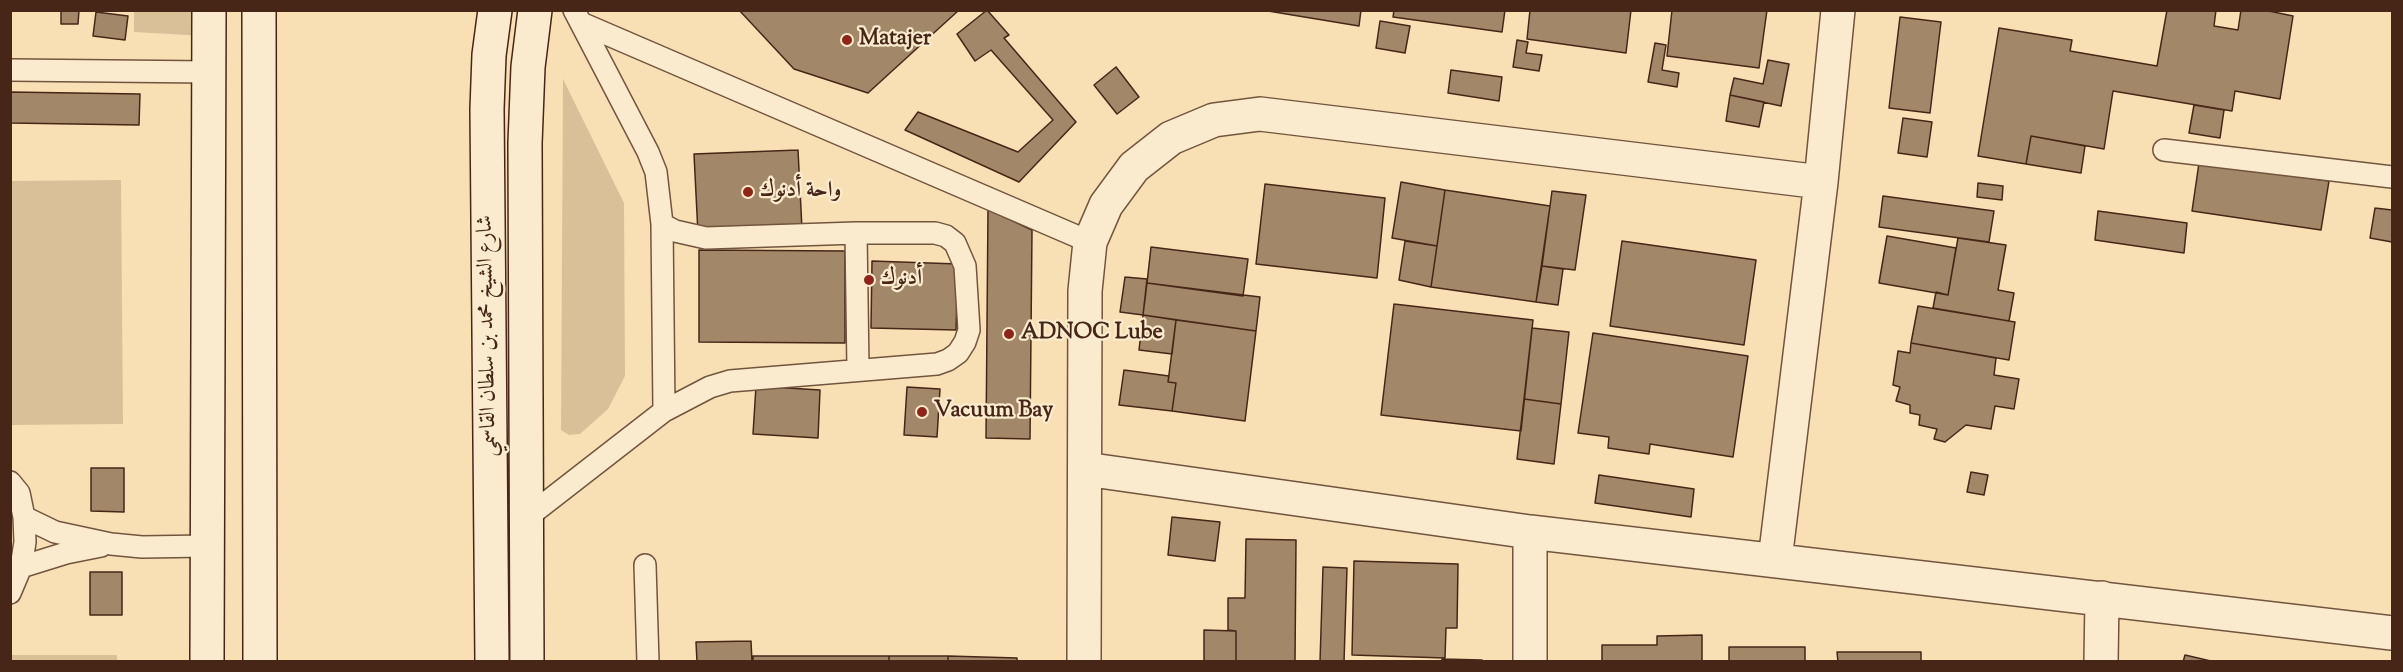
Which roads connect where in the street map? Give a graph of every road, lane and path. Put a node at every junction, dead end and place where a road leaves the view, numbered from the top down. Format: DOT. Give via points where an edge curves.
graph roads {
  1 [pos="208,10"];
  2 [pos="259,10"];
  3 [pos="495,10"];
  4 [pos="535,10"];
  5 [pos="1838,10"];
  6 [pos="578,17"];
  7 [pos="10,70"];
  8 [pos="210,72"];
  9 [pos="2164,150"];
  10 [pos="2392,177"];
  11 [pos="1821,182"];
  12 [pos="662,224"];
  13 [pos="856,233"];
  14 [pos="1090,242"];
  15 [pos="858,369"];
  16 [pos="664,411"];
  17 [pos="1084,469"];
  18 [pos="10,482"];
  19 [pos="24,517"];
  20 [pos="525,519"];
  21 [pos="1530,532"];
  22 [pos="111,544"];
  23 [pos="207,546"];
  24 [pos="1775,560"];
  25 [pos="645,565"];
  26 [pos="21,567"];
  27 [pos="10,592"];
  28 [pos="2102,598"];
  29 [pos="2392,633"];
  30 [pos="207,662"];
  31 [pos="260,662"];
  32 [pos="492,662"];
  33 [pos="527,662"];
  34 [pos="648,662"];
  35 [pos="1084,662"];
  36 [pos="1530,662"];
  37 [pos="2101,662"];
  1 -- 8 [label="street"];
  2 -- 31 [label="street"];
  3 -- 32 [label="street, شارع الشيخ محمد بن سلطان القاسمي" via="487,109"];
  4 -- 20 [label="street" via="525,143"];
  5 -- 11 [label="street"];
  6 -- 12 [label="lane" via="652,162"];
  6 -- 14 [label="lane"];
  7 -- 8 [label="lane"];
  8 -- 23 [label="street"];
  9 -- 10 [label="lane"];
  11 -- 14 [label="street" via="1260,114 1214,120 1171,138 1134,167 1106,205"];
  11 -- 24 [label="street"];
  12 -- 13 [label="lane" via="706,238"];
  12 -- 16 [label="lane"];
  13 -- 15 [label="lane"];
  13 -- 15 [label="lane" via="935,233 955,243 965,266 969,330 958,353 937,364"];
  14 -- 17 [label="street" via="1085,291"];
  15 -- 16 [label="lane" via="730,381"];
  16 -- 20 [label="lane"];
  17 -- 21 [label="street"];
  17 -- 35 [label="street"];
  18 -- 19 [label="lane" via="19,493"];
  19 -- 22 [label="lane" via="55,532"];
  19 -- 26 [label="lane"];
  20 -- 33 [label="street"];
  21 -- 24 [label="street"];
  21 -- 36 [label="street"];
  22 -- 23 [label="lane"];
  22 -- 26 [label="lane"];
  23 -- 30 [label="street"];
  24 -- 28 [label="street"];
  25 -- 34 [label="lane"];
  26 -- 27 [label="lane"];
  28 -- 29 [label="street"];
  28 -- 37 [label="street"];
}
